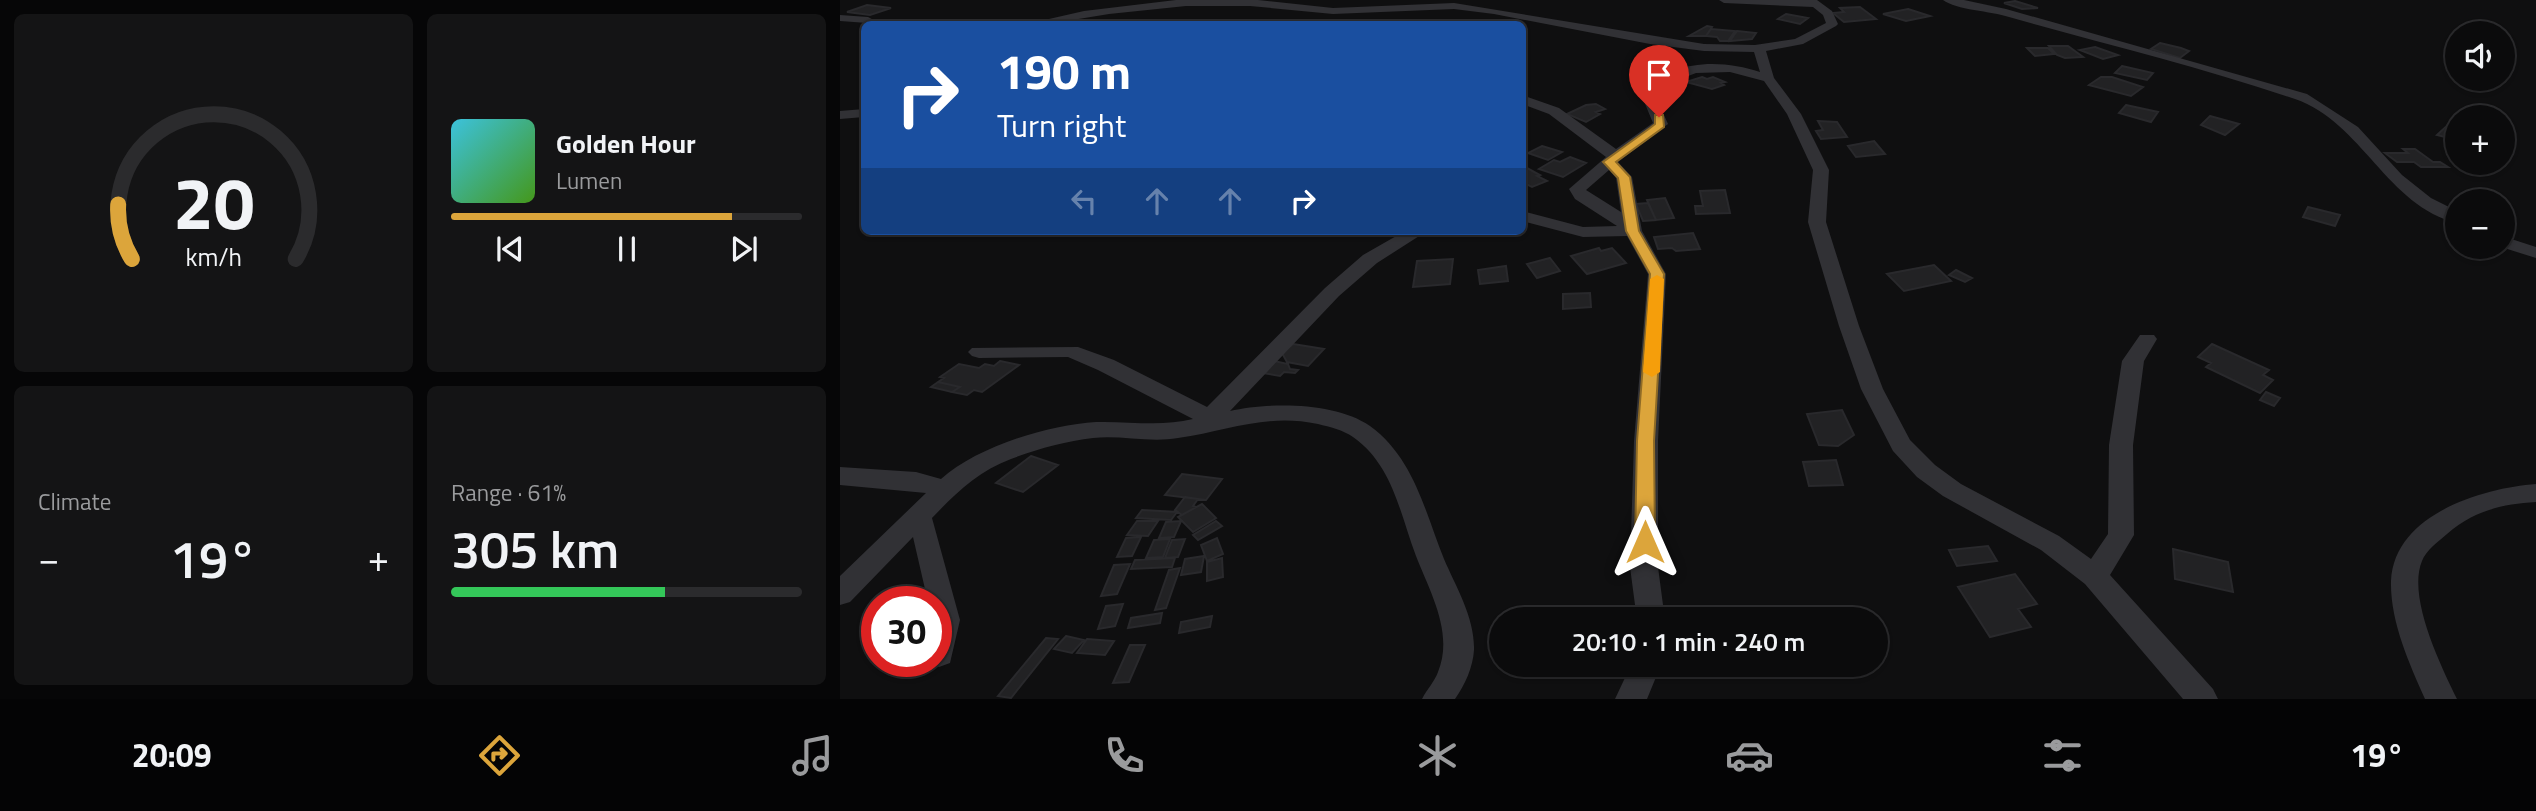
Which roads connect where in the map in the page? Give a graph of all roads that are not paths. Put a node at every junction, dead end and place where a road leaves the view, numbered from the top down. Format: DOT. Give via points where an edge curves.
graph roads {
  1 [pos="1724,0"];
  2 [pos="1948,0"];
  3 [pos="1813,2"];
  4 [pos="840,18"];
  5 [pos="870,21"];
  6 [pos="1048,21"];
  7 [pos="1760,50"];
  8 [pos="1768,78"];
  9 [pos="1526,100"];
  10 [pos="861,113"];
  11 [pos="840,115"];
  12 [pos="1613,160"];
  13 [pos="2445,212"];
  14 [pos="1526,217"];
  15 [pos="1633,231"];
  16 [pos="1411,235"];
  17 [pos="2515,246"];
  18 [pos="2536,253"];
  19 [pos="2147,339"];
  20 [pos="978,352"];
  21 [pos="1206,421"];
  22 [pos="840,476"];
  23 [pos="945,489"];
  24 [pos="2536,494"];
  25 [pos="918,516"];
  26 [pos="2095,576"];
  27 [pos="938,586"];
  28 [pos="840,594"];
  29 [pos="1649,607"];
  30 [pos="1641,677"];
  31 [pos="1438,699"];
  32 [pos="1631,699"];
  33 [pos="2202,699"];
  34 [pos="2441,699"];
  1 -- 3 [label="street"];
  2 -- 13 [label="street" via="2002,11 2301,97 2353,130 2396,178"];
  3 -- 7 [label="street" via="1832,24 1790,43"];
  4 -- 5 [label="street"];
  6 -- 7 [label="street" via="1178,2 1344,11 1456,6 1686,45"];
  7 -- 8 [label="street"];
  8 -- 12 [label="street" via="1728,68 1674,74 1648,94 1661,124"];
  8 -- 26 [label="street" via="1794,114 1821,170 1817,222 1872,389 1901,445 1952,490 2050,543"];
  9 -- 12 [label="street" via="1554,111"];
  10 -- 11 [label="street"];
  12 -- 15 [label="street" via="1624,177"];
  12 -- 15 [label="street" via="1577,189"];
  14 -- 15 [label="street" via="1583,232"];
  15 -- 29 [label="street" via="1657,274 1646,441 1644,567"];
  16 -- 21 [label="street" via="1351,275"];
  17 -- 18 [label="street"];
  19 -- 26 [label="street" via="2133,361 2121,445 2121,535"];
  20 -- 21 [label="street" via="1071,351"];
  21 -- 23 [label="street" via="1176,431 1094,430 1042,440 964,472"];
  21 -- 31 [label="street" via="1277,412 1310,415 1361,431 1379,448 1399,475 1417,514 1457,625 1459,650 1452,678"];
  22 -- 23 [label="street" via="916,481"];
  23 -- 25 [label="street"];
  24 -- 34 [label="street" via="2504,495 2473,504 2444,520 2412,554 2407,566 2412,618 2420,654"];
  25 -- 27 [label="street"];
  25 -- 28 [label="street"];
  26 -- 33 [label="street"];
  30 -- 32 [label="street"];
}
